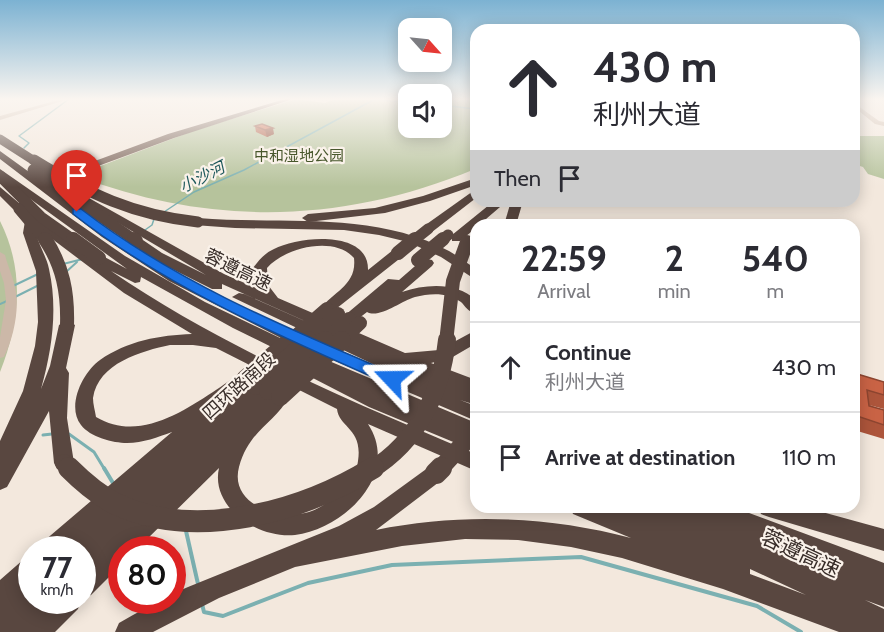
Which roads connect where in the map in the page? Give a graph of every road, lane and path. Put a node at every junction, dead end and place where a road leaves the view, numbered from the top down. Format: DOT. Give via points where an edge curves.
graph roads {
  1 [pos="194,128"];
  2 [pos="0,140"];
  3 [pos="0,147"];
  4 [pos="0,154"];
  5 [pos="5,179"];
  6 [pos="470,183"];
  7 [pos="41,184"];
  8 [pos="0,190"];
  9 [pos="84,193"];
  10 [pos="98,194"];
  11 [pos="470,201"];
  12 [pos="470,207"];
  13 [pos="481,207"];
  14 [pos="492,207"];
  15 [pos="496,207"];
  16 [pos="385,210"];
  17 [pos="31,216"];
  18 [pos="473,219"];
  19 [pos="485,219"];
  20 [pos="470,221"];
  21 [pos="251,227"];
  22 [pos="470,230"];
  23 [pos="447,235"];
  24 [pos="114,246"];
  25 [pos="0,255"];
  26 [pos="413,258"];
  27 [pos="470,272"];
  28 [pos="344,296"];
  29 [pos="277,303"];
  30 [pos="470,304"];
  31 [pos="373,310"];
  32 [pos="344,316"];
  33 [pos="470,340"];
  34 [pos="237,352"];
  35 [pos="0,354"];
  36 [pos="395,354"];
  37 [pos="64,355"];
  38 [pos="470,385"];
  39 [pos="262,388"];
  40 [pos="470,397"];
  41 [pos="333,402"];
  42 [pos="470,411"];
  43 [pos="249,426"];
  44 [pos="470,427"];
  45 [pos="470,437"];
  46 [pos="470,441"];
  47 [pos="0,459"];
  48 [pos="470,460"];
  49 [pos="169,473"];
  50 [pos="0,481"];
  51 [pos="596,513"];
  52 [pos="643,513"];
  53 [pos="675,513"];
  54 [pos="722,513"];
  55 [pos="790,513"];
  56 [pos="814,513"];
  57 [pos="121,517"];
  58 [pos="850,530"];
  59 [pos="80,536"];
  60 [pos="94,536"];
  61 [pos="884,540"];
  62 [pos="96,548"];
  63 [pos="298,557"];
  64 [pos="96,561"];
  65 [pos="884,576"];
  66 [pos="18,580"];
  67 [pos="884,595"];
  68 [pos="0,596"];
  69 [pos="18,604"];
  70 [pos="32,614"];
  71 [pos="55,614"];
  72 [pos="0,620"];
  73 [pos="884,623"];
  74 [pos="13,632"];
  75 [pos="37,632"];
  76 [pos="128,632"];
  77 [pos="874,632"];
  1 -- 9 [label="main road" via="79,170 70,178"];
  2 -- 21 [label="highway, bridge" via="113,204 156,216"];
  3 -- 24 [label="highway, 蓉遵高速, bridge"];
  4 -- 7 [label="highway"];
  5 -- 17 [label="highway"];
  5 -- 24 [label="highway"];
  5 -- 24 [label="highway, 蓉遵高速, bridge" via="41,217"];
  6 -- 16 [label="highway"];
  7 -- 9 [label="highway"];
  7 -- 24 [label="highway"];
  8 -- 37 [label="highway, bridge" via="32,221 56,254 68,296"];
  9 -- 10 [label="main road"];
  9 -- 24 [label="highway"];
  10 -- 16 [label="highway" via="171,213 249,220"];
  11 -- 23 [label="highway"];
  12 -- 23 [label="highway, 四环路南段"];
  13 -- 23 [label="highway, 四环路南段"];
  14 -- 18 [label="highway"];
  15 -- 19 [label="highway"];
  16 -- 21 [label="highway"];
  17 -- 24 [label="highway"];
  17 -- 47 [label="highway" via="27,231 42,268 47,310 43,357 27,403"];
  20 -- 23 [label="highway"];
  21 -- 27 [label="highway" via="369,228 396,233 437,248"];
  22 -- 23 [label="highway"];
  23 -- 26 [label="highway"];
  23 -- 26 [label="highway, 四环路南段"];
  23 -- 37 [label="highway, bridge" via="452,279 444,370 433,402 396,450 363,476 325,496 283,511 210,520 150,516 94,491 64,463 57,436"];
  24 -- 29 [label="highway" via="219,276"];
  24 -- 34 [label="highway" via="153,304"];
  24 -- 40 [label="highway, 蓉遵高速" via="188,272 294,324"];
  24 -- 42 [label="highway" via="282,332"];
  24 -- 44 [label="highway" via="161,284 277,345"];
  24 -- 46 [label="highway, 蓉遵高速" via="226,329 375,402"];
  25 -- 35 [label="street" via="10,285 8,330"];
  26 -- 28 [label="highway"];
  26 -- 31 [label="highway"];
  26 -- 32 [label="highway, 四环路南段"];
  28 -- 29 [label="highway" via="357,280 362,262 339,244 311,242 282,250 260,268 258,279"];
  28 -- 32 [label="highway"];
  29 -- 36 [label="highway"];
  30 -- 31 [label="highway" via="459,295 421,290"];
  31 -- 32 [label="highway"];
  32 -- 39 [label="highway, bridge"];
  32 -- 39 [label="highway, 四环路南段, bridge"];
  33 -- 36 [label="highway" via="438,357"];
  34 -- 39 [label="highway" via="189,338 144,344 115,358 92,379 82,401 88,421 105,432 152,432"];
  34 -- 41 [label="highway"];
  36 -- 38 [label="highway"];
  37 -- 50 [label="highway"];
  39 -- 43 [label="highway"];
  39 -- 49 [label="highway, 四环路南段"];
  39 -- 49 [label="highway"];
  41 -- 43 [label="highway" via="360,424 369,448 368,464 359,486 342,504 323,516 296,525 272,524 239,508 231,494 228,472"];
  41 -- 48 [label="highway"];
  43 -- 49 [label="highway"];
  45 -- 63 [label="highway, bridge" via="401,502 361,527"];
  49 -- 57 [label="highway"];
  49 -- 57 [label="highway, 四环路南段"];
  51 -- 77 [label="highway" via="796,595"];
  52 -- 73 [label="highway, 蓉遵高速" via="801,579"];
  53 -- 67 [label="highway"];
  54 -- 65 [label="highway"];
  55 -- 58 [label="highway, 蓉遵高速"];
  56 -- 58 [label="highway"];
  57 -- 59 [label="highway"];
  57 -- 60 [label="highway, 四环路南段"];
  57 -- 62 [label="highway, 四环路南段"];
  57 -- 64 [label="highway"];
  58 -- 61 [label="highway, 蓉遵高速"];
  63 -- 76 [label="highway" via="240,577"];
  63 -- 77 [label="highway" via="396,536 464,529 582,537 653,553"];
  66 -- 68 [label="highway"];
  69 -- 72 [label="highway"];
  70 -- 74 [label="highway"];
  71 -- 75 [label="highway"];
}
